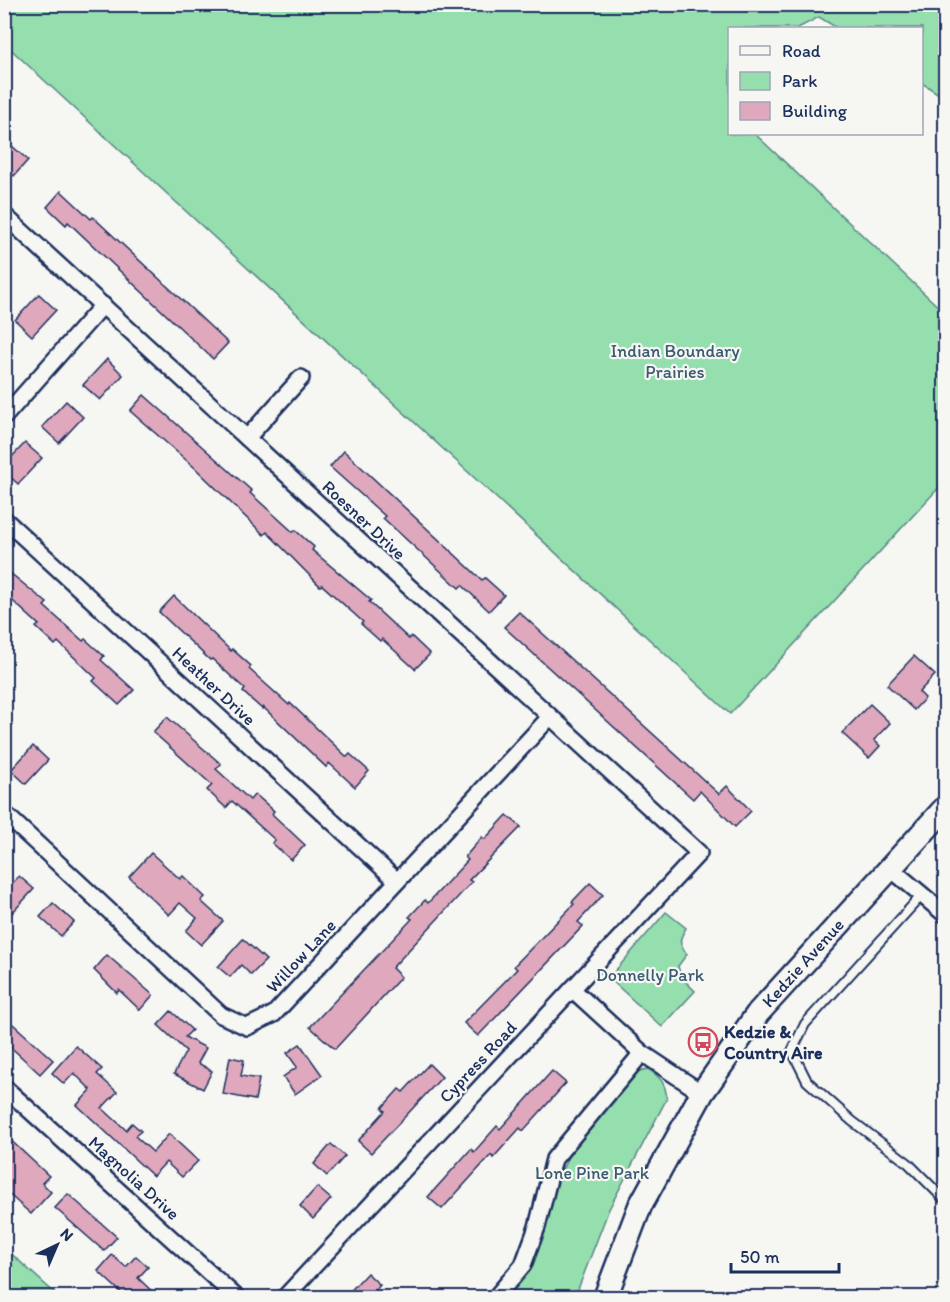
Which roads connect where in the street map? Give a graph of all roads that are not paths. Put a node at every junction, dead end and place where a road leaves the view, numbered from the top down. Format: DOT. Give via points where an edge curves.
graph roads {
  1 [pos="4,215"];
  2 [pos="104,305"];
  3 [pos="301,378"];
  4 [pos="4,417"];
  5 [pos="247,438"];
  6 [pos="4,519"];
  7 [pos="549,717"];
  8 [pos="945,807"];
  9 [pos="4,813"];
  10 [pos="699,853"];
  11 [pos="890,868"];
  12 [pos="398,881"];
  13 [pos="922,895"];
  14 [pos="945,915"];
  15 [pos="572,989"];
  16 [pos="642,1053"];
  17 [pos="4,1087"];
  18 [pos="702,1093"];
  19 [pos="945,1201"];
  20 [pos="237,1298"];
  21 [pos="284,1298"];
  22 [pos="495,1298"];
  23 [pos="605,1298"];
  1 -- 2 [label="street, Roesner Drive"];
  2 -- 4 [label="street"];
  2 -- 5 [label="street, Roesner Drive"];
  3 -- 5 [label="street"];
  5 -- 7 [label="street, Roesner Drive"];
  6 -- 12 [label="street, Heather Drive"];
  7 -- 10 [label="street, Roesner Drive"];
  7 -- 12 [label="street, Willow Lane"];
  8 -- 11 [label="main road, Kedzie Avenue"];
  9 -- 12 [label="street, Willow Lane" via="221,1015 247,1027 274,1014"];
  10 -- 15 [label="street, Cypress Road"];
  11 -- 13 [label="street"];
  11 -- 18 [label="main road, Kedzie Avenue" via="758,1012"];
  13 -- 14 [label="street"];
  13 -- 19 [label="lane" via="805,1024 792,1051 807,1081 908,1163"];
  15 -- 16 [label="street"];
  15 -- 21 [label="street, Cypress Road"];
  16 -- 18 [label="street"];
  16 -- 22 [label="street" via="554,1159 523,1266"];
  17 -- 20 [label="street, Magnolia Drive"];
  18 -- 23 [label="main road, Kedzie Avenue" via="640,1206"];
}
